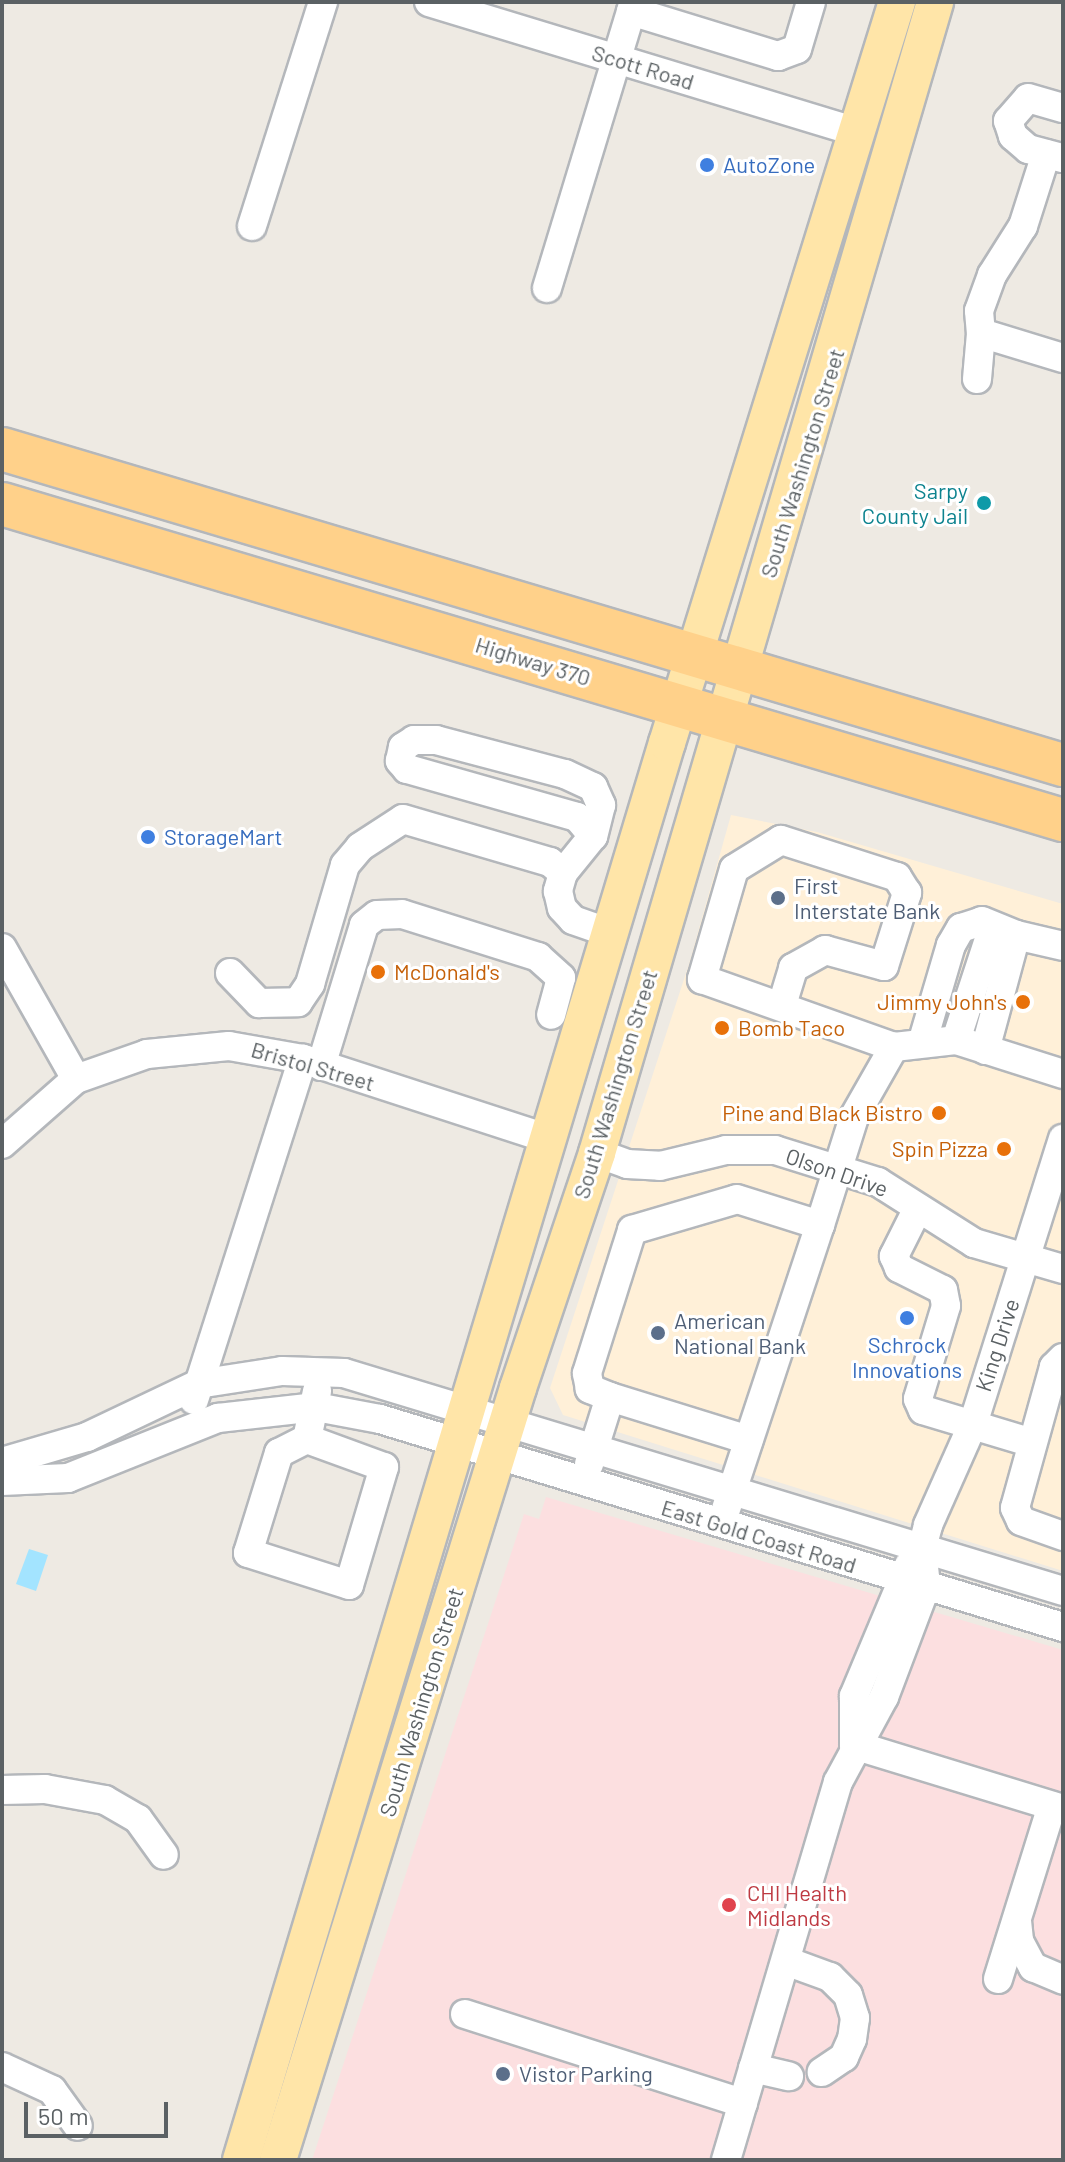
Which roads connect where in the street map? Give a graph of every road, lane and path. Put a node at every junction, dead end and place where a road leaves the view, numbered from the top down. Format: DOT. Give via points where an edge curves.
graph roads {
  1 [pos="323,2"];
  2 [pos="429,2"];
  3 [pos="811,2"];
  4 [pos="897,2"];
  5 [pos="935,2"];
  6 [pos="633,6"];
  7 [pos="617,59"];
  8 [pos="1063,108"];
  9 [pos="856,132"];
  10 [pos="1055,156"];
  11 [pos="252,226"];
  12 [pos="547,288"];
  13 [pos="981,333"];
  14 [pos="1063,358"];
  15 [pos="977,379"];
  16 [pos="2,449"];
  17 [pos="2,504"];
  18 [pos="687,681"];
  19 [pos="732,693"];
  20 [pos="1063,765"];
  21 [pos="1063,785"];
  22 [pos="1063,820"];
  23 [pos="593,836"];
  24 [pos="563,873"];
  25 [pos="613,934"];
  26 [pos="1016,935"];
  27 [pos="1063,946"];
  28 [pos="2,948"];
  29 [pos="230,973"];
  30 [pos="259,1003"];
  31 [pos="782,1005"];
  32 [pos="551,1015"];
  33 [pos="923,1040"];
  34 [pos="956,1040"];
  35 [pos="250,1047"];
  36 [pos="894,1047"];
  37 [pos="985,1050"];
  38 [pos="312,1062"];
  39 [pos="1063,1074"];
  40 [pos="76,1079"];
  41 [pos="549,1139"];
  42 [pos="1063,1139"];
  43 [pos="2,1144"];
  44 [pos="597,1153"];
  45 [pos="837,1167"];
  46 [pos="918,1208"];
  47 [pos="1052,1208"];
  48 [pos="820,1225"];
  49 [pos="1026,1258"];
  50 [pos="1063,1269"];
  51 [pos="538,1327"];
  52 [pos="1063,1358"];
  53 [pos="317,1370"];
  54 [pos="198,1384"];
  55 [pos="610,1397"];
  56 [pos="316,1407"];
  57 [pos="467,1408"];
  58 [pos="508,1420"];
  59 [pos="195,1424"];
  60 [pos="973,1424"];
  61 [pos="307,1439"];
  62 [pos="749,1440"];
  63 [pos="456,1442"];
  64 [pos="1032,1443"];
  65 [pos="594,1448"];
  66 [pos="498,1456"];
  67 [pos="2,1462"];
  68 [pos="2,1481"];
  69 [pos="584,1482"];
  70 [pos="732,1491"];
  71 [pos="721,1524"];
  72 [pos="1063,1536"];
  73 [pos="922,1548"];
  74 [pos="913,1582"];
  75 [pos="1063,1591"];
  76 [pos="1063,1627"];
  77 [pos="854,1745"];
  78 [pos="2,1790"];
  79 [pos="1057,1808"];
  80 [pos="164,1855"];
  81 [pos="1016,1920"];
  82 [pos="786,1961"];
  83 [pos="998,1979"];
  84 [pos="1063,1980"];
  85 [pos="465,2014"];
  86 [pos="2,2067"];
  87 [pos="753,2068"];
  88 [pos="822,2072"];
  89 [pos="789,2076"];
  90 [pos="743,2103"];
  91 [pos="78,2126"];
  92 [pos="241,2160"];
  93 [pos="278,2160"];
  94 [pos="726,2160"];
  1 -- 11 [label="street"];
  2 -- 7 [label="street, Scott Road"];
  3 -- 6 [label="street" via="797,49 778,56"];
  4 -- 9 [label="main road, South Washington Street"];
  5 -- 19 [label="main road, South Washington Street"];
  6 -- 7 [label="street"];
  7 -- 9 [label="street, Scott Road"];
  7 -- 12 [label="street"];
  8 -- 10 [label="street" via="1028,98 1008,121 1013,136 1028,149"];
  9 -- 18 [label="main road, South Washington Street"];
  10 -- 13 [label="street" via="988,287 979,311"];
  13 -- 14 [label="street"];
  13 -- 15 [label="street"];
  16 -- 18 [label="highway, Highway 370"];
  17 -- 18 [label="highway, Highway 370" via="293,590"];
  18 -- 19 [label="highway, Highway 370"];
  18 -- 25 [label="main road, South Washington Street"];
  19 -- 20 [label="highway, Highway 370"];
  19 -- 21 [label="highway"];
  19 -- 22 [label="highway, Highway 370"];
  19 -- 44 [label="main road, South Washington Street"];
  23 -- 23 [label="street" via="601,805 593,787 565,774 436,740 414,740 403,747 400,761 407,769 577,817"];
  23 -- 24 [label="street"];
  24 -- 25 [label="street" via="558,891 562,908 573,920"];
  24 -- 30 [label="street" via="550,862 403,819 360,847 345,865 310,984 298,1002"];
  25 -- 41 [label="main road, South Washington Street"];
  25 -- 44 [label="main road" via="598,1083 585,1130 587,1144"];
  26 -- 27 [label="street"];
  26 -- 33 [label="street" via="982,921 961,928"];
  26 -- 34 [label="street" via="989,939"];
  26 -- 37 [label="street"];
  28 -- 40 [label="street"];
  29 -- 30 [label="street"];
  30 -- 35 [label="street"];
  31 -- 31 [label="street" via="793,968 825,950 884,966 907,893 897,877 781,840 734,869 702,979"];
  31 -- 36 [label="street"];
  32 -- 38 [label="street" via="561,978 538,957 402,914 377,915 364,925"];
  33 -- 34 [label="street"];
  33 -- 36 [label="street"];
  34 -- 37 [label="street"];
  35 -- 38 [label="street, Bristol Street"];
  35 -- 40 [label="street, Bristol Street" via="187,1046"];
  36 -- 45 [label="street" via="854,1117"];
  37 -- 39 [label="street"];
  38 -- 41 [label="street, Bristol Street"];
  38 -- 54 [label="street"];
  40 -- 43 [label="street, Bristol Street"];
  41 -- 51 [label="main road" via="567,1158 570,1174 533,1305"];
  41 -- 57 [label="main road, South Washington Street"];
  42 -- 47 [label="street, King Drive"];
  44 -- 45 [label="street, Olson Drive" via="627,1164 660,1166 759,1148"];
  44 -- 51 [label="main road, South Washington Street"];
  45 -- 46 [label="street, Olson Drive" via="891,1189"];
  45 -- 48 [label="street"];
  46 -- 49 [label="street, Olson Drive" via="959,1237"];
  46 -- 60 [label="street" via="894,1256 899,1268 943,1290 946,1306 918,1399 923,1410"];
  47 -- 49 [label="street, King Drive"];
  48 -- 55 [label="street" via="737,1199 632,1230 587,1373 590,1389"];
  48 -- 62 [label="street"];
  49 -- 50 [label="street, Olson Drive"];
  49 -- 60 [label="street, King Drive"];
  51 -- 58 [label="main road, South Washington Street"];
  52 -- 64 [label="street" via="1054,1367"];
  53 -- 54 [label="street, East Gold Coast Road"];
  53 -- 56 [label="street"];
  53 -- 57 [label="street, East Gold Coast Road" via="369,1378"];
  54 -- 59 [label="street"];
  54 -- 67 [label="street, East Gold Coast Road" via="75,1442"];
  55 -- 62 [label="street"];
  55 -- 65 [label="street"];
  56 -- 59 [label="street, East Gold Coast Road" via="249,1411"];
  56 -- 61 [label="street"];
  56 -- 63 [label="street, East Gold Coast Road"];
  57 -- 58 [label="street, East Gold Coast Road"];
  57 -- 63 [label="main road, South Washington Street"];
  58 -- 65 [label="street, East Gold Coast Road"];
  58 -- 66 [label="main road, South Washington Street"];
  59 -- 68 [label="street, East Gold Coast Road" via="133,1455 68,1478"];
  60 -- 64 [label="street"];
  60 -- 73 [label="street, King Drive"];
  61 -- 61 [label="street" via="279,1453 248,1553 349,1585 384,1467"];
  62 -- 70 [label="street"];
  63 -- 66 [label="street, East Gold Coast Road"];
  63 -- 92 [label="main road, South Washington Street"];
  64 -- 72 [label="street" via="1015,1501 1017,1515 1032,1527"];
  65 -- 69 [label="street"];
  65 -- 70 [label="street, East Gold Coast Road"];
  66 -- 69 [label="street, East Gold Coast Road"];
  66 -- 93 [label="main road, South Washington Street"];
  69 -- 71 [label="street, East Gold Coast Road"];
  70 -- 71 [label="street"];
  70 -- 73 [label="street, East Gold Coast Road"];
  71 -- 74 [label="street, East Gold Coast Road"];
  73 -- 74 [label="street, King Drive"];
  73 -- 75 [label="street, East Gold Coast Road"];
  74 -- 76 [label="street, East Gold Coast Road"];
  74 -- 77 [label="street, King Drive" via="854,1696"];
  77 -- 79 [label="street"];
  77 -- 82 [label="street, King Drive"];
  78 -- 80 [label="street" via="45,1789 105,1800 138,1819"];
  79 -- 81 [label="street"];
  81 -- 83 [label="street"];
  81 -- 84 [label="street" via="1019,1941 1033,1967"];
  82 -- 87 [label="street, King Drive"];
  82 -- 88 [label="street" via="830,1977 848,1995 855,2018 852,2039 844,2057"];
  85 -- 90 [label="street"];
  86 -- 91 [label="street" via="52,2090"];
  87 -- 89 [label="street"];
  87 -- 90 [label="street, King Drive"];
  90 -- 94 [label="street, King Drive"];
}
